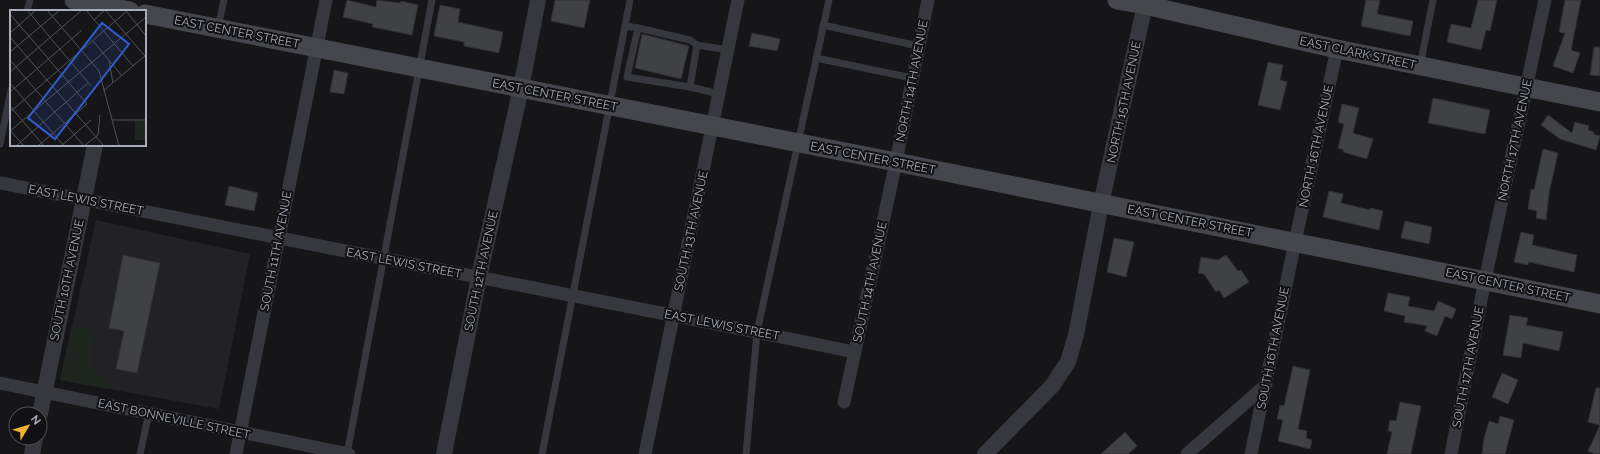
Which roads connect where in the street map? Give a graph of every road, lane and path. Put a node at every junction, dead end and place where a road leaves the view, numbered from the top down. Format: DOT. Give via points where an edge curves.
graph roads {
  1 [pos="30,0"];
  2 [pos="74,0"];
  3 [pos="224,0"];
  4 [pos="326,0"];
  5 [pos="432,0"];
  6 [pos="538,0"];
  7 [pos="630,0"];
  8 [pos="738,0"];
  9 [pos="829,0"];
  10 [pos="928,0"];
  11 [pos="1117,0"];
  12 [pos="1433,0"];
  13 [pos="1545,0"];
  14 [pos="1145,2"];
  15 [pos="125,8"];
  16 [pos="27,10"];
  17 [pos="146,14"];
  18 [pos="823,25"];
  19 [pos="625,26"];
  20 [pos="218,28"];
  21 [pos="638,28"];
  22 [pos="697,45"];
  23 [pos="918,46"];
  24 [pos="316,48"];
  25 [pos="1337,49"];
  26 [pos="728,50"];
  27 [pos="816,58"];
  28 [pos="1420,66"];
  29 [pos="419,68"];
  30 [pos="912,78"];
  31 [pos="690,87"];
  32 [pos="521,88"];
  33 [pos="1526,88"];
  34 [pos="719,94"];
  35 [pos="10,95"];
  36 [pos="1600,102"];
  37 [pos="608,106"];
  38 [pos="713,127"];
  39 [pos="799,143"];
  40 [pos="0,144"];
  41 [pos="95,146"];
  42 [pos="896,162"];
  43 [pos="0,183"];
  44 [pos="84,200"];
  45 [pos="1102,204"];
  46 [pos="278,238"];
  47 [pos="1294,242"];
  48 [pos="384,259"];
  49 [pos="479,277"];
  50 [pos="1485,280"];
  51 [pos="572,296"];
  52 [pos="1600,304"];
  53 [pos="673,316"];
  54 [pos="757,332"];
  55 [pos="854,352"];
  56 [pos="0,383"];
  57 [pos="1266,384"];
  58 [pos="44,392"];
  59 [pos="844,402"];
  60 [pos="41,406"];
  61 [pos="149,413"];
  62 [pos="240,432"];
  63 [pos="140,454"];
  64 [pos="236,454"];
  65 [pos="348,454"];
  66 [pos="444,454"];
  67 [pos="542,454"];
  68 [pos="645,454"];
  69 [pos="746,454"];
  70 [pos="985,454"];
  71 [pos="1187,454"];
  72 [pos="1251,454"];
  73 [pos="1451,454"];
  1 -- 16 [label="lane"];
  2 -- 15 [label="main road"];
  3 -- 20 [label="lane"];
  4 -- 24 [label="street, SOUTH 11TH AVENUE"];
  5 -- 29 [label="lane"];
  6 -- 32 [label="street, SOUTH 12TH AVENUE"];
  7 -- 19 [label="lane"];
  8 -- 26 [label="street, SOUTH 13TH AVENUE"];
  9 -- 18 [label="lane"];
  10 -- 23 [label="street, NORTH 14TH AVENUE"];
  11 -- 14 [label="main road, EAST CLARK STREET"];
  12 -- 28 [label="lane"];
  13 -- 33 [label="street, NORTH 17TH AVENUE"];
  14 -- 25 [label="main road, EAST CLARK STREET"];
  14 -- 45 [label="street, NORTH 15TH AVENUE"];
  17 -- 20 [label="main road, EAST CENTER STREET"];
  18 -- 23 [label="lane"];
  18 -- 27 [label="lane"];
  19 -- 21 [label="lane"];
  19 -- 37 [label="lane"];
  20 -- 24 [label="main road, EAST CENTER STREET"];
  21 -- 22 [label="lane" via="690,40"];
  21 -- 31 [label="lane" via="627,77"];
  22 -- 26 [label="lane"];
  22 -- 31 [label="lane"];
  23 -- 30 [label="street, NORTH 14TH AVENUE"];
  24 -- 29 [label="main road, EAST CENTER STREET"];
  24 -- 46 [label="street, SOUTH 11TH AVENUE"];
  25 -- 28 [label="main road, EAST CLARK STREET"];
  25 -- 47 [label="street, NORTH 16TH AVENUE"];
  26 -- 34 [label="street, SOUTH 13TH AVENUE"];
  27 -- 30 [label="lane"];
  27 -- 39 [label="lane"];
  28 -- 33 [label="main road, EAST CLARK STREET"];
  29 -- 32 [label="main road, EAST CENTER STREET"];
  29 -- 48 [label="lane"];
  30 -- 42 [label="street, NORTH 14TH AVENUE"];
  31 -- 34 [label="lane"];
  32 -- 37 [label="main road, EAST CENTER STREET"];
  32 -- 49 [label="street, SOUTH 12TH AVENUE"];
  33 -- 36 [label="main road, EAST CLARK STREET"];
  33 -- 50 [label="street, NORTH 17TH AVENUE"];
  34 -- 38 [label="street, SOUTH 13TH AVENUE"];
  35 -- 40 [label="lane"];
  37 -- 38 [label="main road, EAST CENTER STREET"];
  37 -- 51 [label="lane"];
  38 -- 39 [label="main road, EAST CENTER STREET"];
  38 -- 53 [label="street, SOUTH 13TH AVENUE"];
  39 -- 42 [label="main road, EAST CENTER STREET"];
  39 -- 54 [label="lane"];
  41 -- 44 [label="street, SOUTH 10TH AVENUE"];
  42 -- 45 [label="main road, EAST CENTER STREET"];
  42 -- 55 [label="street, SOUTH 14TH AVENUE"];
  43 -- 44 [label="street, EAST LEWIS STREET"];
  44 -- 46 [label="street, EAST LEWIS STREET"];
  44 -- 58 [label="street, SOUTH 10TH AVENUE"];
  45 -- 47 [label="main road, EAST CENTER STREET"];
  45 -- 70 [label="street, NORTH 15TH AVENUE" via="1076,335 1068,362 1052,386"];
  46 -- 48 [label="street, EAST LEWIS STREET"];
  46 -- 62 [label="street, SOUTH 11TH AVENUE"];
  47 -- 50 [label="main road, EAST CENTER STREET"];
  47 -- 57 [label="street, SOUTH 16TH AVENUE"];
  48 -- 49 [label="street, EAST LEWIS STREET"];
  48 -- 65 [label="lane"];
  49 -- 51 [label="street, EAST LEWIS STREET"];
  49 -- 66 [label="street, SOUTH 12TH AVENUE"];
  50 -- 52 [label="main road, EAST CENTER STREET"];
  50 -- 73 [label="street, SOUTH 17TH AVENUE"];
  51 -- 53 [label="street, EAST LEWIS STREET"];
  51 -- 67 [label="lane"];
  53 -- 54 [label="street, EAST LEWIS STREET"];
  53 -- 68 [label="street, SOUTH 13TH AVENUE"];
  54 -- 55 [label="street, EAST LEWIS STREET"];
  54 -- 69 [label="lane"];
  55 -- 59 [label="street, SOUTH 14TH AVENUE"];
  56 -- 58 [label="street, EAST BONNEVILLE STREET"];
  57 -- 71 [label="street"];
  57 -- 72 [label="street, SOUTH 16TH AVENUE"];
  58 -- 60 [label="street, SOUTH 10TH AVENUE"];
  58 -- 61 [label="street, EAST BONNEVILLE STREET"];
  61 -- 62 [label="street, EAST BONNEVILLE STREET"];
  61 -- 63 [label="lane"];
  62 -- 64 [label="street, SOUTH 11TH AVENUE"];
  62 -- 65 [label="street, EAST BONNEVILLE STREET"];
}
